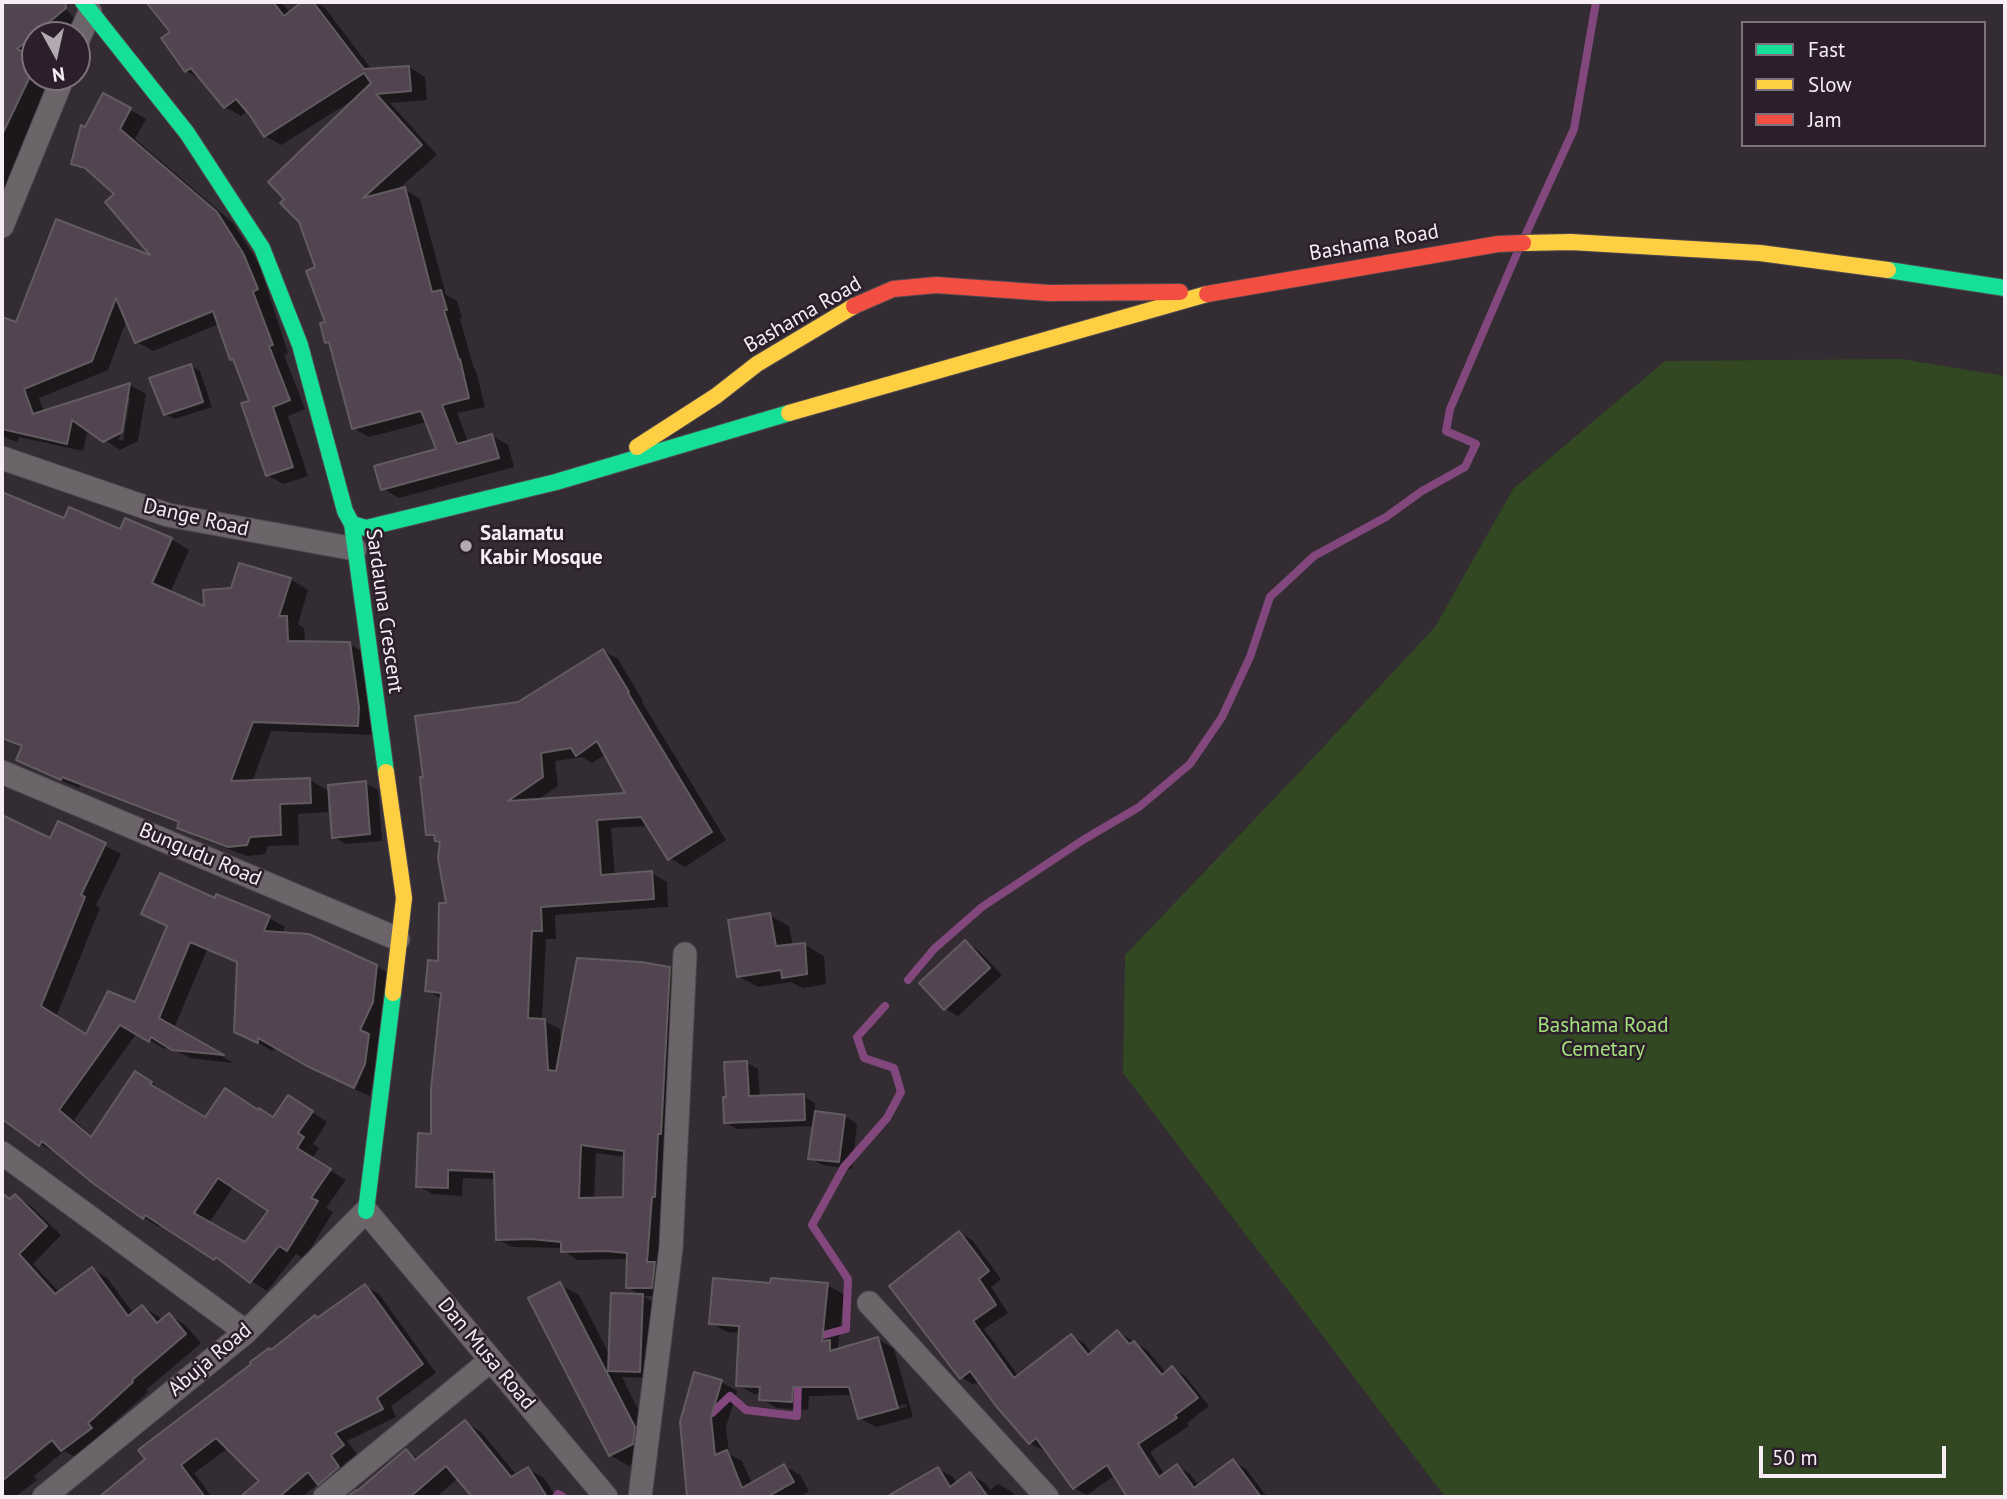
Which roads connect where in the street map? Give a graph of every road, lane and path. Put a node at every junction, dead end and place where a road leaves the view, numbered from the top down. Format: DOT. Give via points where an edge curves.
graph roads {
  1 [pos="86,7"];
  2 [pos="57,91"];
  3 [pos="2,226"];
  4 [pos="2005,288"];
  5 [pos="1216,292"];
  6 [pos="2,458"];
  7 [pos="607,467"];
  8 [pos="352,524"];
  9 [pos="355,549"];
  10 [pos="2,772"];
  11 [pos="398,939"];
  12 [pos="685,954"];
  13 [pos="2,1153"];
  14 [pos="366,1211"];
  15 [pos="869,1303"];
  16 [pos="246,1332"];
  17 [pos="491,1360"];
  18 [pos="44,1497"];
  19 [pos="325,1497"];
  20 [pos="606,1497"];
  21 [pos="640,1497"];
  22 [pos="1047,1497"];
  1 -- 8 [label="street, Sardauna Crescent" via="187,133 262,248 300,345"];
  2 -- 3 [label="street"];
  4 -- 5 [label="street, Bashama Road" via="1760,253 1571,242 1498,244"];
  5 -- 7 [label="street, Bashama Road"];
  5 -- 7 [label="street, Bashama Road" via="1049,293 936,285 893,289 852,307 757,364"];
  6 -- 9 [label="street, Dange Road" via="168,515"];
  7 -- 8 [label="street, Bashama Road" via="366,528"];
  8 -- 9 [label="street, Sardauna Crescent"];
  9 -- 11 [label="street, Sardauna Crescent" via="404,898"];
  10 -- 11 [label="street, Bungudu Road"];
  11 -- 14 [label="street, Sardauna Crescent"];
  12 -- 21 [label="street" via="671,1248"];
  13 -- 16 [label="street"];
  14 -- 16 [label="street, Abuja Road"];
  14 -- 17 [label="street, Dan Musa Road"];
  15 -- 22 [label="street"];
  16 -- 18 [label="street, Abuja Road"];
  17 -- 19 [label="street"];
  17 -- 20 [label="street, Dan Musa Road"];
}
